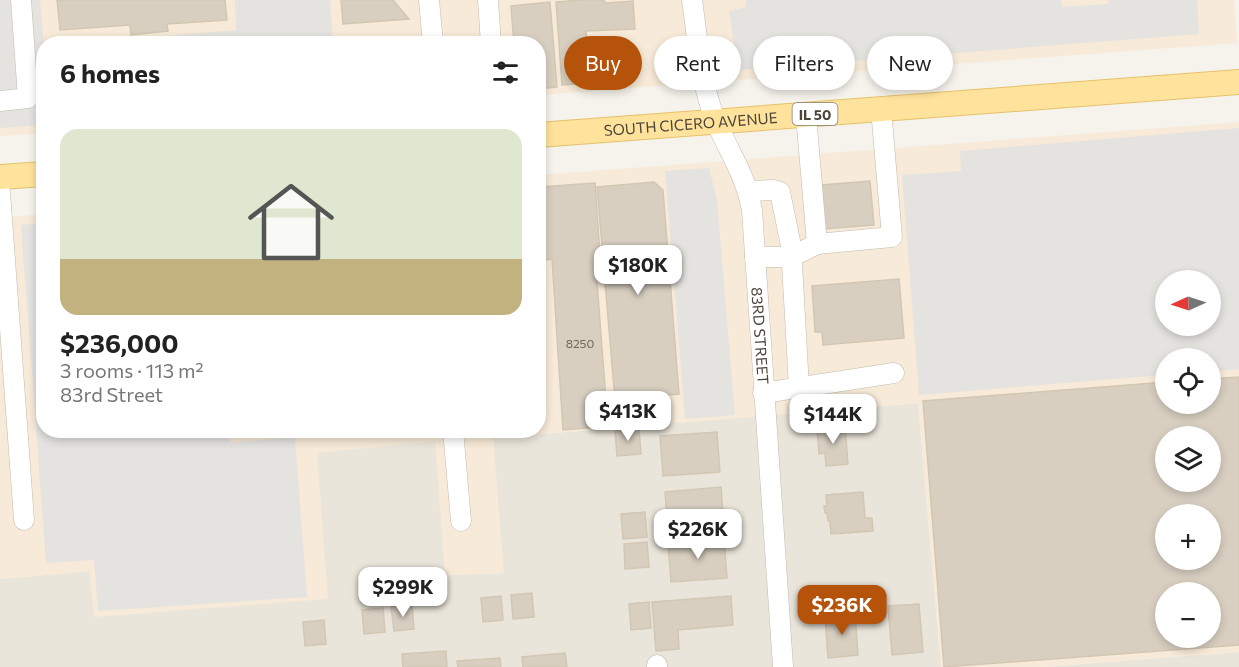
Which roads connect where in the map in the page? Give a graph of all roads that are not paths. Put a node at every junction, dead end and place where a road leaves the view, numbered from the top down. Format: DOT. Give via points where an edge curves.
graph roads {
  1 [pos="21,0"];
  2 [pos="429,0"];
  3 [pos="488,0"];
  4 [pos="692,0"];
  5 [pos="432,36"];
  6 [pos="490,36"];
  7 [pos="1239,82"];
  8 [pos="0,101"];
  9 [pos="881,110"];
  10 [pos="806,115"];
  11 [pos="716,121"];
  12 [pos="546,134"];
  13 [pos="36,175"];
  14 [pos="0,177"];
  15 [pos="748,191"];
  16 [pos="0,192"];
  17 [pos="817,244"];
  18 [pos="755,257"];
  19 [pos="791,257"];
  20 [pos="894,373"];
  21 [pos="799,388"];
  22 [pos="763,393"];
  23 [pos="454,438"];
  24 [pos="24,520"];
  25 [pos="461,521"];
  26 [pos="783,667"];
  1 -- 8 [label="street" via="28,98"];
  2 -- 5 [label="street"];
  3 -- 6 [label="street"];
  4 -- 11 [label="street, 83RD STREET" via="703,81"];
  7 -- 9 [label="main road, SOUTH CICERO AVENUE / IL 50"];
  9 -- 10 [label="main road, SOUTH CICERO AVENUE / IL 50"];
  9 -- 17 [label="street" via="892,237"];
  10 -- 11 [label="main road, SOUTH CICERO AVENUE / IL 50"];
  10 -- 17 [label="street"];
  11 -- 12 [label="main road, SOUTH CICERO AVENUE / IL 50"];
  11 -- 15 [label="street, 83RD STREET"];
  13 -- 14 [label="main road"];
  15 -- 18 [label="street, 83RD STREET"];
  15 -- 19 [label="street" via="780,192"];
  16 -- 24 [label="street"];
  17 -- 19 [label="street"];
  18 -- 19 [label="street"];
  18 -- 22 [label="street, 83RD STREET"];
  19 -- 21 [label="street"];
  20 -- 21 [label="street"];
  21 -- 22 [label="street"];
  22 -- 26 [label="street, 83RD STREET"];
  23 -- 25 [label="street"];
}
